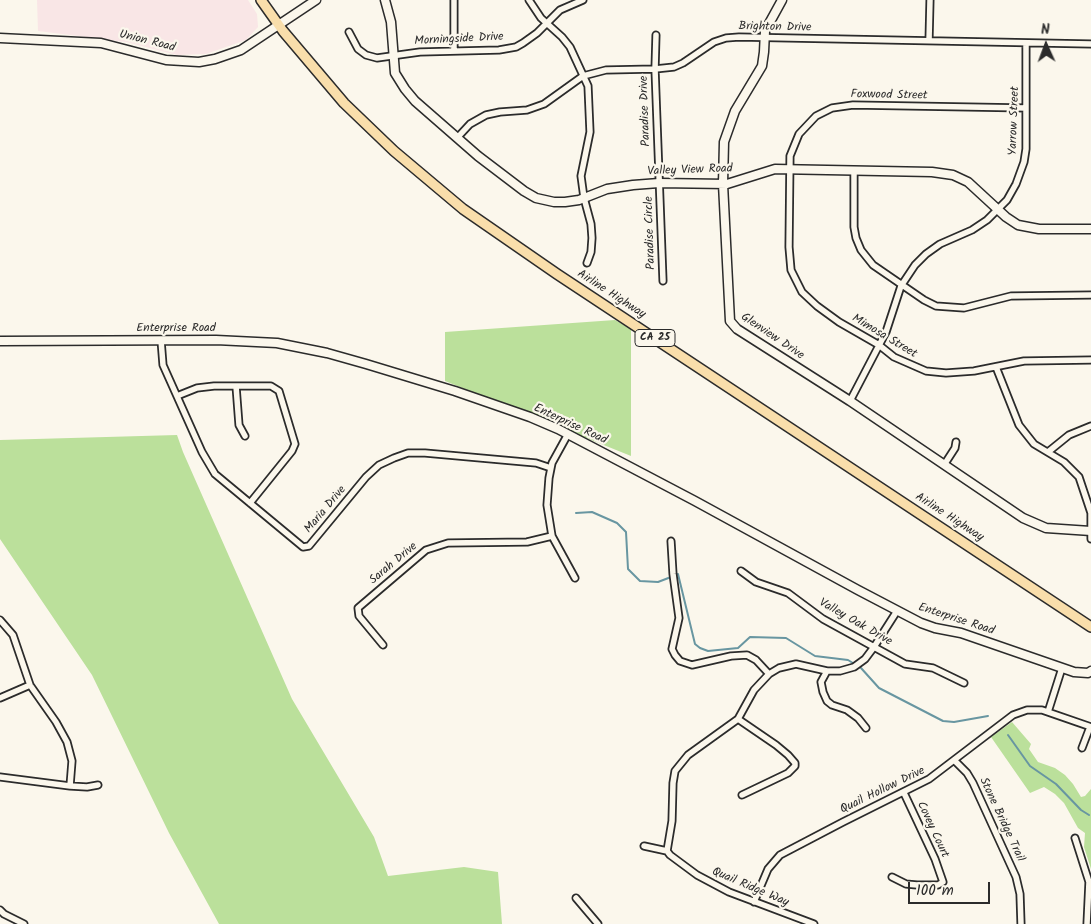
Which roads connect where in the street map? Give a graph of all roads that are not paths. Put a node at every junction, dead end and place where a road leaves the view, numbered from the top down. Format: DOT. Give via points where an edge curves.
graph roads {
  1 [pos="261,0"];
  2 [pos="316,0"];
  3 [pos="385,0"];
  4 [pos="454,0"];
  5 [pos="529,0"];
  6 [pos="583,0"];
  7 [pos="782,0"];
  8 [pos="930,0"];
  9 [pos="546,23"];
  10 [pos="279,26"];
  11 [pos="349,32"];
  12 [pos="656,35"];
  13 [pos="0,38"];
  14 [pos="764,38"];
  15 [pos="929,41"];
  16 [pos="1026,43"];
  17 [pos="1091,44"];
  18 [pos="454,51"];
  19 [pos="394,54"];
  20 [pos="655,69"];
  21 [pos="584,76"];
  22 [pos="1026,108"];
  23 [pos="457,138"];
  24 [pos="789,169"];
  25 [pos="854,171"];
  26 [pos="659,183"];
  27 [pos="723,184"];
  28 [pos="584,198"];
  29 [pos="998,210"];
  30 [pos="1091,229"];
  31 [pos="587,263"];
  32 [pos="663,281"];
  33 [pos="901,286"];
  34 [pos="1091,295"];
  35 [pos="161,340"];
  36 [pos="0,341"];
  37 [pos="879,345"];
  38 [pos="1091,360"];
  39 [pos="996,367"];
  40 [pos="236,386"];
  41 [pos="177,396"];
  42 [pos="850,401"];
  43 [pos="1091,426"];
  44 [pos="568,434"];
  45 [pos="245,436"];
  46 [pos="956,442"];
  47 [pos="1048,452"];
  48 [pos="944,465"];
  49 [pos="551,468"];
  50 [pos="250,503"];
  51 [pos="1091,534"];
  52 [pos="552,536"];
  53 [pos="671,541"];
  54 [pos="741,571"];
  55 [pos="575,578"];
  56 [pos="897,611"];
  57 [pos="0,620"];
  58 [pos="1091,627"];
  59 [pos="383,645"];
  60 [pos="874,647"];
  61 [pos="1062,668"];
  62 [pos="827,671"];
  63 [pos="1091,671"];
  64 [pos="769,674"];
  65 [pos="964,683"];
  66 [pos="30,685"];
  67 [pos="0,698"];
  68 [pos="1048,712"];
  69 [pos="738,719"];
  70 [pos="1090,727"];
  71 [pos="866,728"];
  72 [pos="1082,748"];
  73 [pos="954,760"];
  74 [pos="0,777"];
  75 [pos="98,785"];
  76 [pos="70,786"];
  77 [pos="904,793"];
  78 [pos="742,795"];
  79 [pos="1075,838"];
  80 [pos="644,846"];
  81 [pos="667,851"];
  82 [pos="892,878"];
  83 [pos="576,898"];
  84 [pos="754,902"];
  85 [pos="0,910"];
  86 [pos="24,924"];
  87 [pos="598,924"];
  88 [pos="814,924"];
  89 [pos="1021,924"];
  90 [pos="1087,924"];
  1 -- 10 [label="main road, Airline Highway / CA 25"];
  2 -- 10 [label="street, Union Road"];
  3 -- 19 [label="street, Valley View Road"];
  4 -- 18 [label="street"];
  5 -- 9 [label="street"];
  6 -- 9 [label="street, Morningside Drive" via="560,10"];
  7 -- 14 [label="street, Glenview Drive"];
  8 -- 15 [label="street"];
  9 -- 18 [label="street, Morningside Drive" via="516,47"];
  9 -- 21 [label="street" via="570,47"];
  10 -- 13 [label="street, Union Road" via="232,54 190,62 166,60 100,43"];
  10 -- 58 [label="main road, Airline Highway / CA 25" via="356,116 464,209"];
  11 -- 19 [label="street, Morningside Drive" via="358,49 366,55 377,58"];
  12 -- 20 [label="street, Paradise Drive"];
  14 -- 15 [label="street, Brighton Drive"];
  14 -- 20 [label="street, Brighton Drive" via="718,40 678,66"];
  14 -- 27 [label="street, Glenview Drive" via="762,66 728,129 723,152"];
  15 -- 16 [label="street, Brighton Drive"];
  16 -- 17 [label="street, Brighton Drive"];
  16 -- 22 [label="street, Yarrow Street"];
  18 -- 19 [label="street, Morningside Drive"];
  19 -- 23 [label="street, Valley View Road" via="395,73 405,89 414,101"];
  20 -- 21 [label="street, Brighton Drive" via="606,70"];
  20 -- 26 [label="street, Paradise Drive"];
  21 -- 23 [label="street, Brighton Drive" via="544,104 527,110 486,115 470,124"];
  21 -- 28 [label="street" via="590,122 581,176"];
  22 -- 24 [label="street, Foxwood Street" via="853,105 832,108 816,116 799,134"];
  22 -- 29 [label="street, Yarrow Street" via="1024,162 1016,184"];
  23 -- 28 [label="street, Valley View Road" via="532,196 560,202"];
  24 -- 25 [label="street, Valley View Road"];
  24 -- 27 [label="street, Valley View Road" via="768,170"];
  24 -- 37 [label="street, Mimosa Street" via="793,276 817,306"];
  25 -- 29 [label="street, Valley View Road" via="953,175 972,184"];
  25 -- 33 [label="street" via="854,226 859,246 873,265"];
  26 -- 27 [label="street, Valley View Road"];
  26 -- 28 [label="street, Valley View Road" via="621,186"];
  26 -- 32 [label="street, Paradise Circle"];
  27 -- 42 [label="street, Glenview Drive" via="730,321 737,329"];
  28 -- 31 [label="street" via="592,238"];
  29 -- 30 [label="street, Valley View Road" via="1026,228"];
  29 -- 33 [label="street, Yarrow Street" via="978,226 926,254"];
  33 -- 34 [label="street" via="936,306 952,308 1011,296"];
  33 -- 37 [label="street, Yarrow Street"];
  35 -- 36 [label="street, Enterprise Road"];
  35 -- 41 [label="street, Maria Drive" via="163,365"];
  35 -- 44 [label="street, Enterprise Road" via="277,343 327,353 455,391"];
  37 -- 39 [label="street, Mimosa Street" via="901,361 934,372 946,374"];
  37 -- 42 [label="street, Yarrow Street"];
  38 -- 39 [label="street, Mimosa Street" via="1034,360"];
  39 -- 47 [label="street" via="1019,425 1034,444"];
  40 -- 41 [label="street" via="197,388"];
  40 -- 45 [label="street" via="239,426"];
  40 -- 50 [label="street" via="271,386 279,391 294,444 292,451"];
  41 -- 50 [label="street, Maria Drive" via="215,474"];
  42 -- 48 [label="street, Glenview Drive"];
  43 -- 47 [label="street" via="1069,435"];
  44 -- 49 [label="street"];
  44 -- 56 [label="street, Enterprise Road"];
  46 -- 48 [label="street" via="956,448"];
  47 -- 51 [label="street" via="1079,477 1091,513"];
  48 -- 51 [label="street, Glenview Drive" via="1023,518 1046,528"];
  49 -- 50 [label="street, Maria Drive" via="536,463 425,452 394,458 366,477 309,546 303,547"];
  49 -- 52 [label="street" via="547,505"];
  52 -- 55 [label="street"];
  52 -- 59 [label="street, Sarah Drive" via="527,542 448,542 426,550 358,608 359,616"];
  53 -- 64 [label="street" via="679,618 672,649 675,655 680,661 692,665 747,655"];
  54 -- 60 [label="street, Valley Oak Drive" via="756,582 788,593 823,619"];
  56 -- 60 [label="street"];
  56 -- 61 [label="street, Enterprise Road" via="935,628 961,633"];
  57 -- 66 [label="street" via="13,635"];
  60 -- 62 [label="street" via="854,667"];
  60 -- 65 [label="street, Valley Oak Drive" via="905,664 933,668"];
  61 -- 63 [label="street, Enterprise Road" via="1074,672"];
  61 -- 68 [label="street"];
  62 -- 64 [label="street" via="796,664"];
  62 -- 71 [label="street" via="822,682 827,701 854,714"];
  64 -- 69 [label="street" via="754,690"];
  66 -- 67 [label="street"];
  66 -- 76 [label="street" via="67,742 72,761"];
  68 -- 70 [label="street, Quail Hollow Drive"];
  68 -- 73 [label="street, Quail Hollow Drive" via="1036,709 1013,715"];
  69 -- 78 [label="street" via="776,745 795,766 788,773"];
  69 -- 81 [label="street" via="688,755 676,771"];
  70 -- 72 [label="street"];
  73 -- 77 [label="street, Quail Hollow Drive" via="929,780"];
  73 -- 89 [label="street, Stone Bridge Trail" via="974,783 1014,871 1020,894"];
  74 -- 76 [label="street"];
  75 -- 76 [label="street"];
  77 -- 82 [label="street, Covey Court" via="943,882 917,885"];
  77 -- 84 [label="street, Quail Hollow Drive" via="780,855 768,869"];
  79 -- 90 [label="street" via="1089,882"];
  80 -- 81 [label="street"];
  81 -- 84 [label="street, Quail Ridge Way" via="697,875"];
  83 -- 87 [label="street"];
  84 -- 88 [label="street, Quail Ridge Way"];
  85 -- 86 [label="street"];
}
